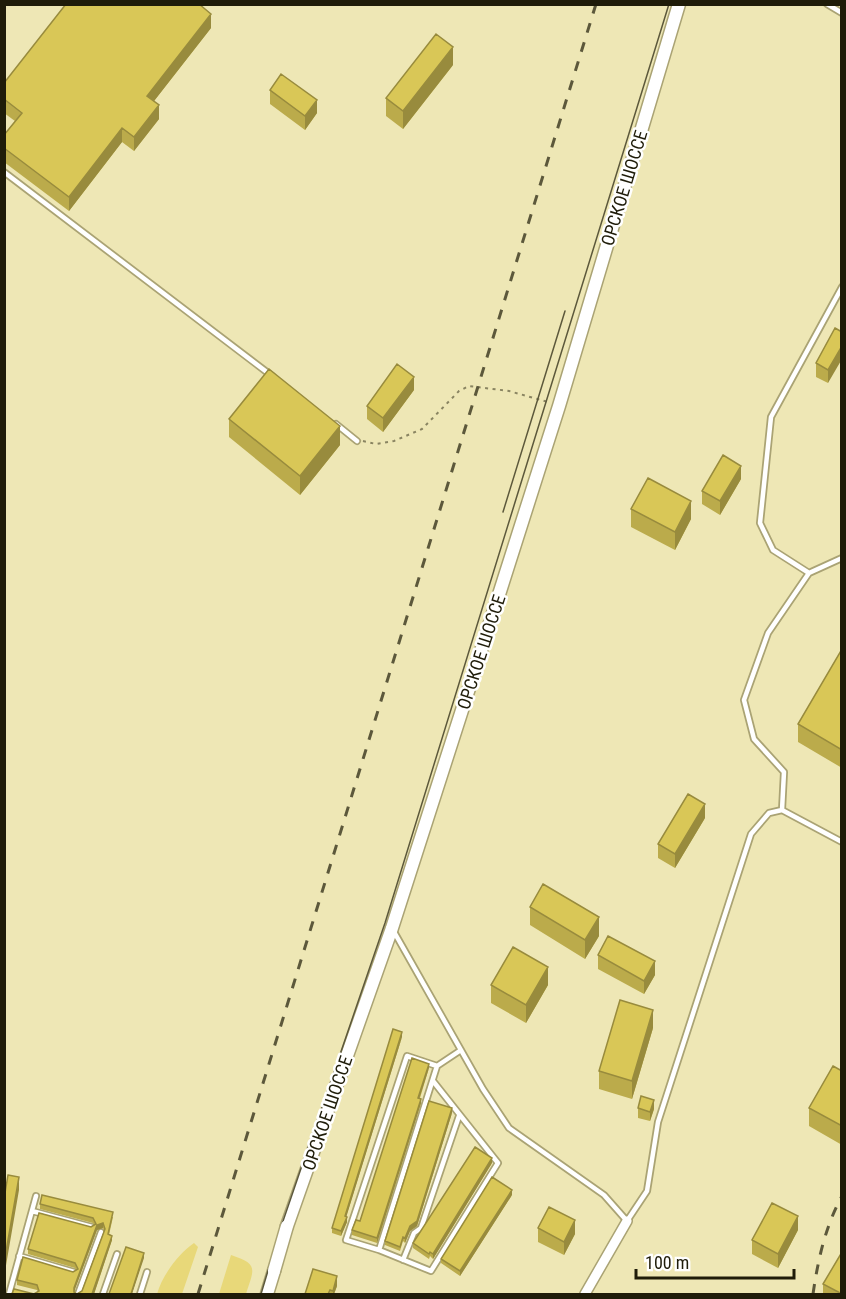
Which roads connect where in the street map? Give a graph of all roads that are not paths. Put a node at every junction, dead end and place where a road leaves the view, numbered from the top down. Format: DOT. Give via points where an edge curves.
graph roads {
  1 [pos="679,4"];
  2 [pos="827,4"];
  3 [pos="842,13"];
  4 [pos="4,172"];
  5 [pos="842,287"];
  6 [pos="281,382"];
  7 [pos="329,419"];
  8 [pos="357,441"];
  9 [pos="842,558"];
  10 [pos="809,573"];
  11 [pos="782,810"];
  12 [pos="842,842"];
  13 [pos="392,928"];
  14 [pos="461,1050"];
  15 [pos="437,1066"];
  16 [pos="433,1081"];
  17 [pos="460,1115"];
  18 [pos="36,1196"];
  19 [pos="32,1211"];
  20 [pos="627,1221"];
  21 [pos="92,1227"];
  22 [pos="101,1232"];
  23 [pos="379,1250"];
  24 [pos="117,1254"];
  25 [pos="20,1256"];
  26 [pos="403,1260"];
  27 [pos="74,1272"];
  28 [pos="147,1272"];
  29 [pos="11,1288"];
  30 [pos="19,1290"];
  31 [pos="9,1294"];
  32 [pos="78,1294"];
  33 [pos="103,1294"];
  34 [pos="140,1294"];
  35 [pos="267,1294"];
  36 [pos="585,1294"];
  1 -- 13 [label="street, ОРСКОЕ ШОССЕ" via="559,406"];
  2 -- 3 [label="lane"];
  4 -- 6 [label="lane"];
  5 -- 10 [label="lane" via="771,417 760,523 773,550"];
  7 -- 8 [label="lane"];
  9 -- 10 [label="lane"];
  10 -- 11 [label="lane" via="768,633 744,700 754,739 784,771"];
  11 -- 12 [label="lane"];
  11 -- 20 [label="lane" via="769,813 751,834 658,1122 647,1191"];
  13 -- 14 [label="lane"];
  13 -- 35 [label="street, ОРСКОЕ ШОССЕ, bridge" via="287,1226"];
  14 -- 15 [label="lane"];
  14 -- 20 [label="lane" via="509,1128 604,1195"];
  15 -- 16 [label="lane"];
  15 -- 23 [label="lane" via="407,1056 346,1240"];
  16 -- 17 [label="lane"];
  16 -- 23 [label="lane"];
  17 -- 26 [label="lane" via="421,1228 414,1233"];
  17 -- 26 [label="lane" via="498,1163 431,1271"];
  18 -- 19 [label="lane"];
  19 -- 21 [label="lane"];
  19 -- 25 [label="lane"];
  20 -- 36 [label="street"];
  22 -- 32 [label="lane"];
  23 -- 26 [label="lane"];
  24 -- 33 [label="lane"];
  25 -- 27 [label="lane"];
  25 -- 29 [label="lane"];
  28 -- 34 [label="lane"];
  29 -- 30 [label="lane"];
  29 -- 31 [label="lane"];
}
